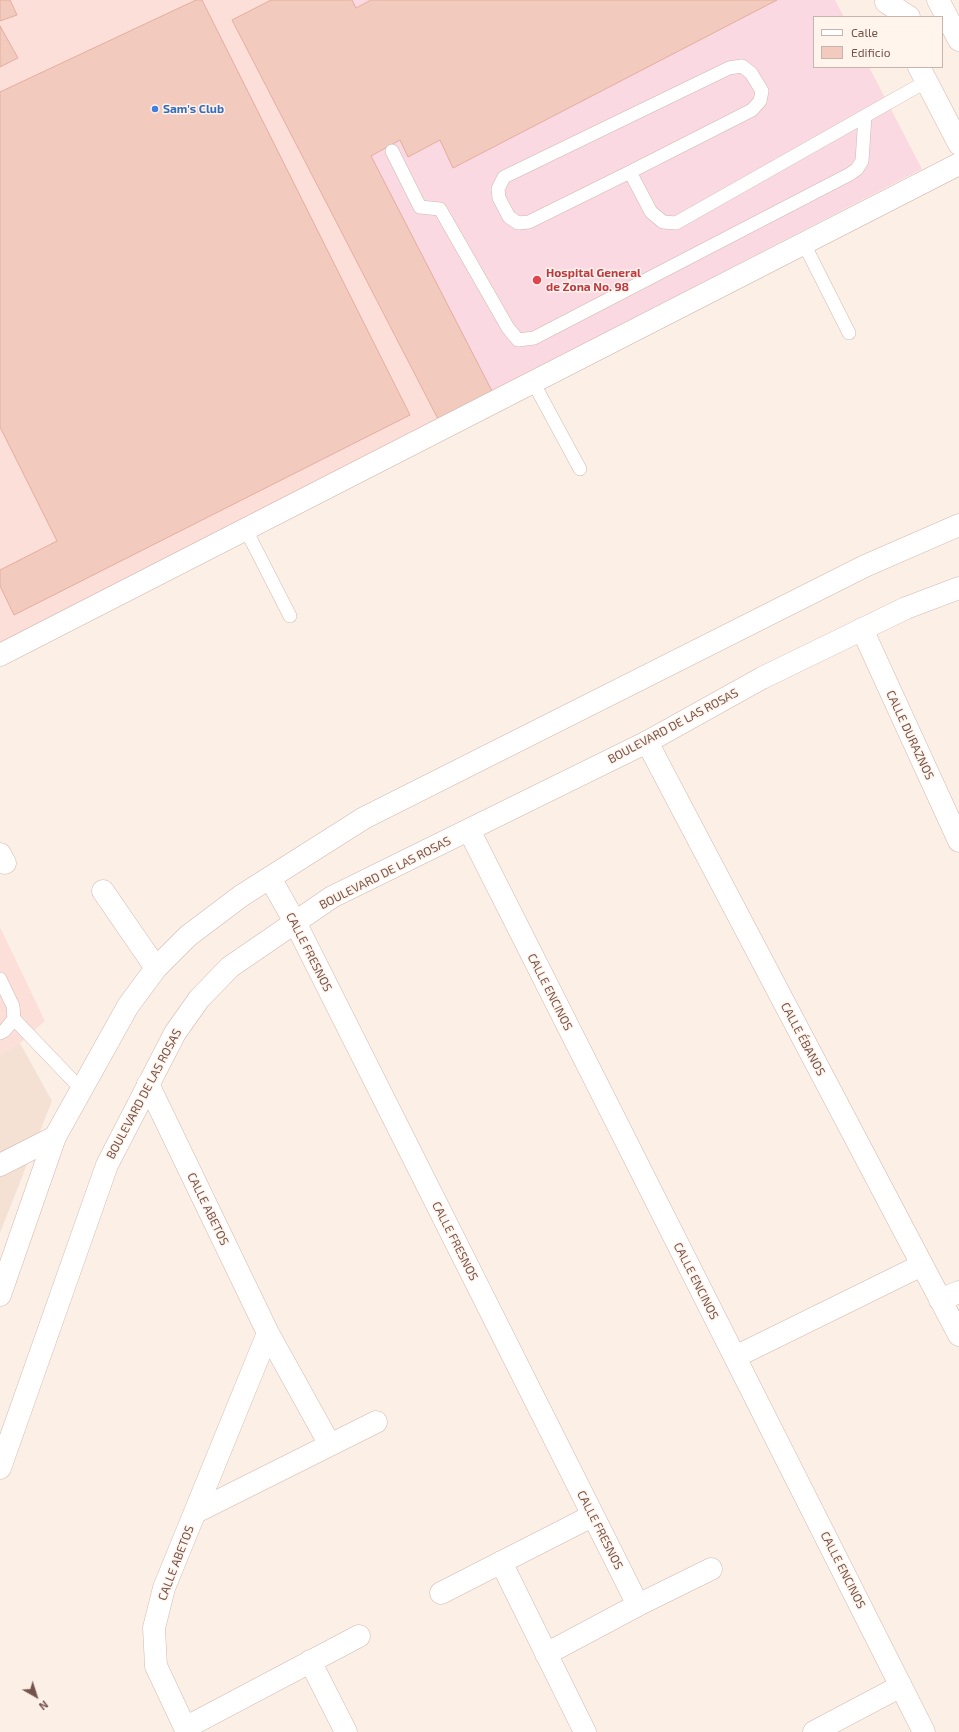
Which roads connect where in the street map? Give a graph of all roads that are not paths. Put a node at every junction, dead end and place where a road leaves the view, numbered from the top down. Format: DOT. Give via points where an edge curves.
graph roads {
  1 [pos="938,0"];
  2 [pos="888,6"];
  3 [pos="907,16"];
  4 [pos="943,39"];
  5 [pos="959,40"];
  6 [pos="959,49"];
  7 [pos="923,74"];
  8 [pos="865,116"];
  9 [pos="959,144"];
  10 [pos="392,151"];
  11 [pos="959,164"];
  12 [pos="630,172"];
  13 [pos="804,244"];
  14 [pos="849,333"];
  15 [pos="533,382"];
  16 [pos="580,468"];
  17 [pos="959,525"];
  18 [pos="246,530"];
  19 [pos="959,588"];
  20 [pos="290,616"];
  21 [pos="862,629"];
  22 [pos="0,656"];
  23 [pos="647,742"];
  24 [pos="468,830"];
  25 [pos="959,841"];
  26 [pos="270,878"];
  27 [pos="104,891"];
  28 [pos="294,922"];
  29 [pos="156,968"];
  30 [pos="0,979"];
  31 [pos="14,1019"];
  32 [pos="0,1033"];
  33 [pos="148,1084"];
  34 [pos="81,1089"];
  35 [pos="54,1137"];
  36 [pos="0,1165"];
  37 [pos="922,1265"];
  38 [pos="0,1295"];
  39 [pos="950,1296"];
  40 [pos="268,1333"];
  41 [pos="959,1335"];
  42 [pos="735,1357"];
  43 [pos="376,1422"];
  44 [pos="330,1445"];
  45 [pos="0,1468"];
  46 [pos="196,1512"];
  47 [pos="592,1516"];
  48 [pos="501,1562"];
  49 [pos="711,1569"];
  50 [pos="441,1593"];
  51 [pos="638,1605"];
  52 [pos="359,1636"];
  53 [pos="546,1654"];
  54 [pos="310,1661"];
  55 [pos="901,1686"];
  56 [pos="186,1730"];
  57 [pos="346,1732"];
  58 [pos="585,1732"];
  59 [pos="814,1732"];
  60 [pos="924,1732"];
  1 -- 5 [label="street"];
  2 -- 3 [label="street"];
  4 -- 6 [label="street"];
  7 -- 8 [label="lane"];
  7 -- 9 [label="street"];
  8 -- 10 [label="lane" via="862,161 858,169 534,338 518,340 508,328 440,209 420,207"];
  8 -- 12 [label="lane" via="676,223 663,222 651,212"];
  11 -- 13 [label="street"];
  12 -- 12 [label="lane" via="529,222 518,223 509,217 499,198 498,189 504,178 729,68 742,66 751,73 762,91 760,102 752,110"];
  13 -- 14 [label="lane"];
  13 -- 15 [label="street"];
  15 -- 16 [label="lane"];
  15 -- 18 [label="street"];
  17 -- 26 [label="street" via="865,566 364,818"];
  18 -- 20 [label="lane"];
  18 -- 22 [label="street"];
  19 -- 21 [label="street, BOULEVARD DE LAS ROSAS" via="906,608"];
  21 -- 23 [label="street, BOULEVARD DE LAS ROSAS" via="762,678"];
  21 -- 25 [label="street, CALLE DURAZNOS"];
  23 -- 24 [label="street, BOULEVARD DE LAS ROSAS"];
  23 -- 37 [label="street, CALLE ÉBANOS"];
  24 -- 28 [label="street, BOULEVARD DE LAS ROSAS" via="332,897"];
  24 -- 42 [label="street, CALLE ENCINOS"];
  26 -- 28 [label="street, CALLE FRESNOS"];
  26 -- 29 [label="street" via="241,896 188,936"];
  27 -- 29 [label="street"];
  28 -- 33 [label="street, BOULEVARD DE LAS ROSAS" via="230,967 199,999 175,1033"];
  28 -- 47 [label="street, CALLE FRESNOS"];
  29 -- 34 [label="street" via="128,1006"];
  30 -- 31 [label="lane" via="13,1006"];
  31 -- 32 [label="lane"];
  31 -- 34 [label="lane"];
  33 -- 40 [label="street, CALLE ABETOS"];
  33 -- 45 [label="street, BOULEVARD DE LAS ROSAS" via="107,1165"];
  34 -- 35 [label="street"];
  35 -- 36 [label="street"];
  35 -- 38 [label="street"];
  37 -- 39 [label="street, CALLE ÉBANOS"];
  37 -- 42 [label="street"];
  39 -- 41 [label="street, CALLE ÉBANOS"];
  40 -- 44 [label="street, CALLE ABETOS"];
  40 -- 46 [label="street, CALLE ABETOS"];
  42 -- 55 [label="street, CALLE ENCINOS"];
  43 -- 44 [label="street, CALLE ABETOS"];
  44 -- 46 [label="street, CALLE ABETOS"];
  46 -- 56 [label="street, CALLE ABETOS" via="164,1588 154,1628 156,1666"];
  47 -- 48 [label="street"];
  47 -- 51 [label="street, CALLE FRESNOS"];
  48 -- 50 [label="street"];
  48 -- 53 [label="street"];
  49 -- 51 [label="street"];
  51 -- 53 [label="street"];
  52 -- 54 [label="street, CALLE ABETOS"];
  53 -- 58 [label="street"];
  54 -- 56 [label="street, CALLE ABETOS"];
  54 -- 57 [label="street"];
  55 -- 59 [label="street"];
  55 -- 60 [label="street, CALLE ENCINOS"];
}
